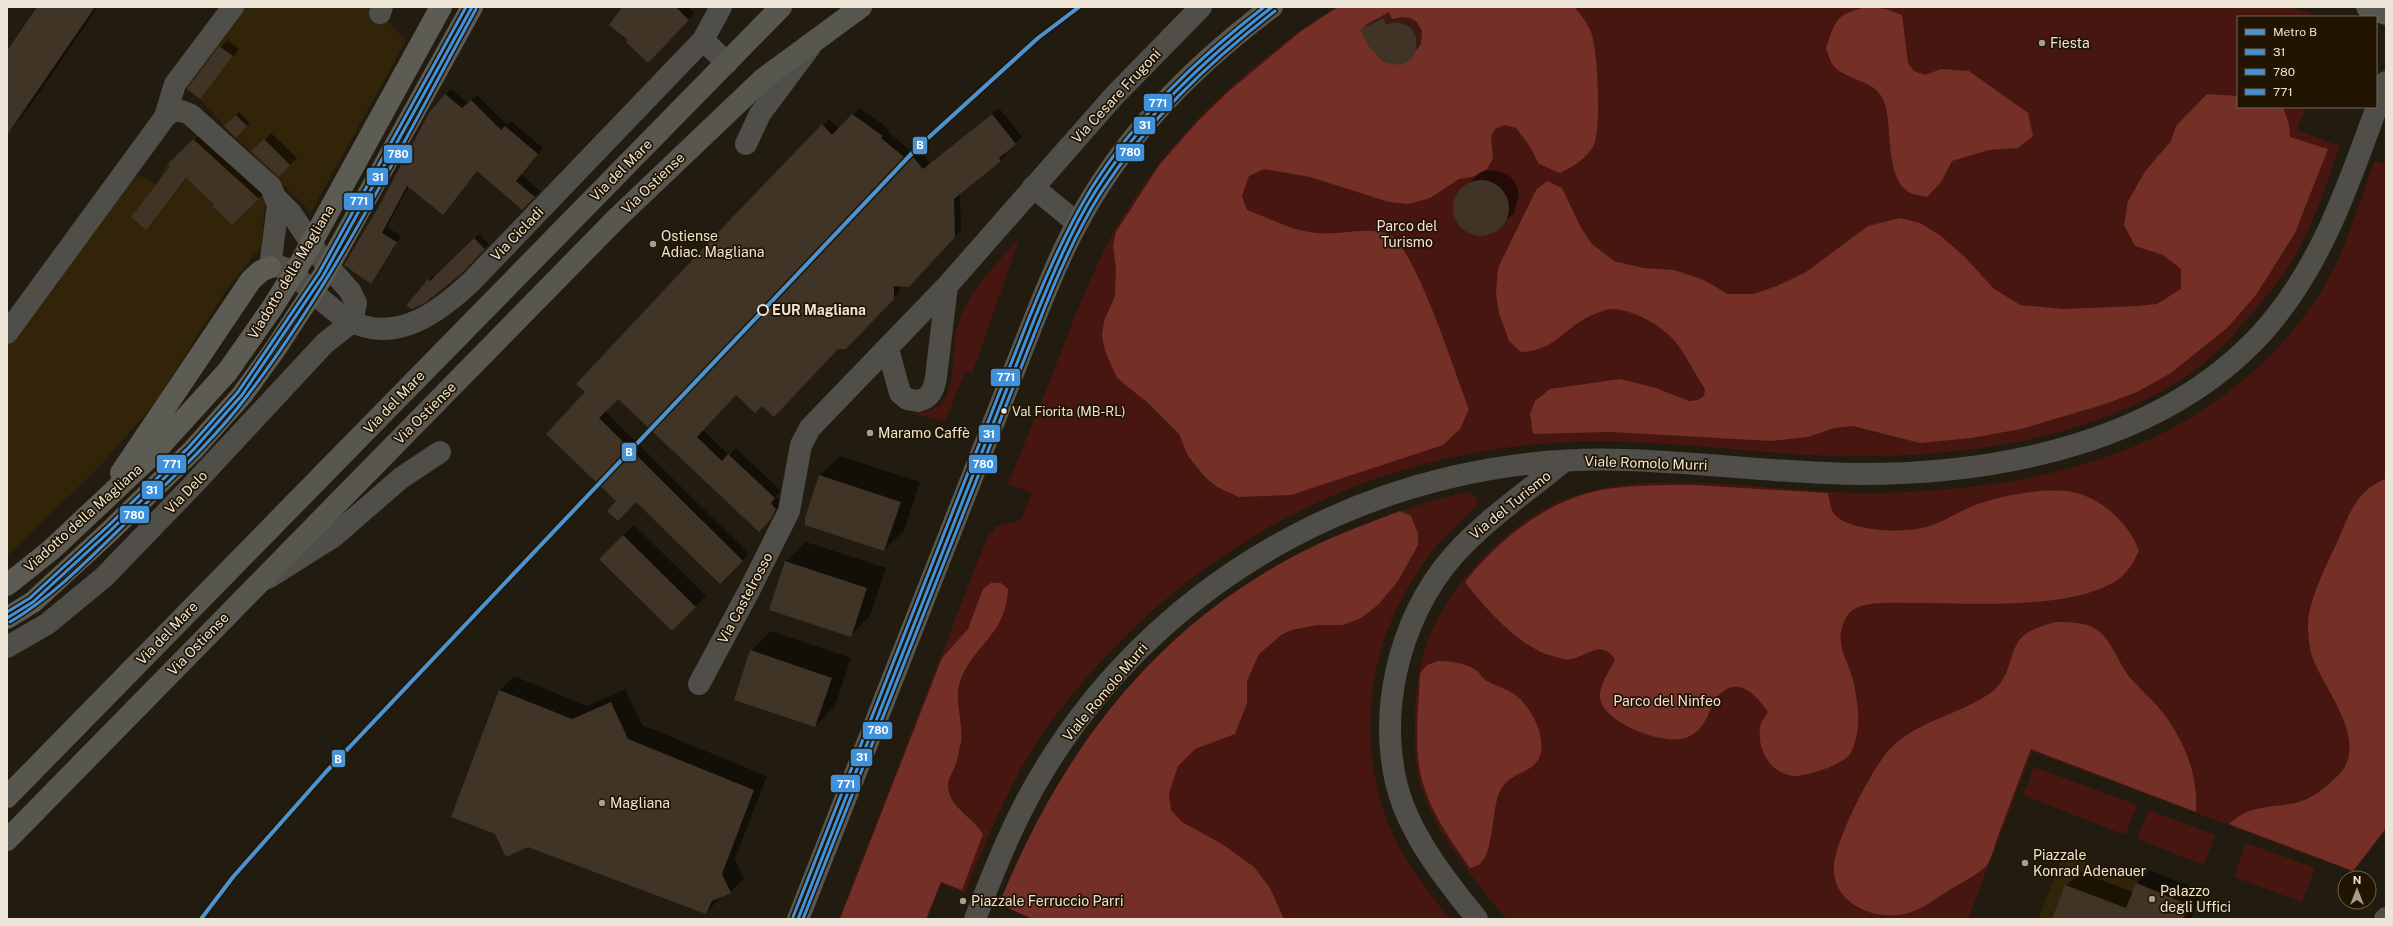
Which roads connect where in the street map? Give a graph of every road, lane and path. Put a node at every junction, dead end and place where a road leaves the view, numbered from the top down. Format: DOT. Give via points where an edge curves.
graph roads {
  1 [pos="233,7"];
  2 [pos="442,7"];
  3 [pos="472,7"];
  4 [pos="721,7"];
  5 [pos="781,7"];
  6 [pos="861,7"];
  7 [pos="1201,7"];
  8 [pos="1272,7"];
  9 [pos="2366,7"];
  10 [pos="2386,14"];
  11 [pos="816,38"];
  12 [pos="703,40"];
  13 [pos="727,63"];
  14 [pos="2386,82"];
  15 [pos="2377,106"];
  16 [pos="2376,108"];
  17 [pos="165,117"];
  18 [pos="746,144"];
  19 [pos="1033,187"];
  20 [pos="276,198"];
  21 [pos="1077,223"];
  22 [pos="270,266"];
  23 [pos="947,286"];
  24 [pos="352,322"];
  25 [pos="7,333"];
  26 [pos="888,349"];
  27 [pos="440,452"];
  28 [pos="1564,461"];
  29 [pos="101,503"];
  30 [pos="7,585"];
  31 [pos="254,586"];
  32 [pos="7,618"];
  33 [pos="7,647"];
  34 [pos="699,684"];
  35 [pos="7,797"];
  36 [pos="1395,829"];
  37 [pos="7,840"];
  38 [pos="1423,844"];
  39 [pos="798,919"];
  40 [pos="976,919"];
  41 [pos="1477,919"];
  1 -- 17 [label="street" via="175,84"];
  2 -- 29 [label="highway, Viadotto della Magliana" via="305,254 259,328 196,409"];
  3 -- 32 [label="highway, Viadotto della Magliana" via="323,276 246,389 161,482 56,582 33,602"];
  4 -- 12 [label="street, Via Cicladi"];
  5 -- 13 [label="main road, Via del Mare"];
  6 -- 11 [label="main road, Via Ostiense"];
  7 -- 19 [label="street, Via Cesare Frugoni" via="1122,87"];
  8 -- 21 [label="main road" via="1206,60 1164,103 1112,169"];
  9 -- 10 [label="main road"];
  11 -- 18 [label="street" via="760,114"];
  11 -- 31 [label="main road, Via Ostiense" via="763,79 622,214"];
  12 -- 13 [label="street"];
  12 -- 24 [label="street, Via Cicladi" via="481,272 451,300 420,321 402,327 376,328"];
  13 -- 35 [label="main road, Via del Mare"];
  14 -- 15 [label="street, Viale Romolo Murri"];
  16 -- 28 [label="street, Viale Romolo Murri" via="2327,235 2289,299 2260,335 2227,366 2196,389 2151,415 2103,435 2018,459 1967,468 1913,473 1859,474 1624,460"];
  17 -- 20 [label="street" via="179,110 191,115 271,187"];
  17 -- 25 [label="street"];
  19 -- 21 [label="street"];
  19 -- 23 [label="street, Via Cesare Frugoni"];
  20 -- 22 [label="street" via="278,212"];
  20 -- 24 [label="street" via="291,213 321,258 350,291 356,304"];
  21 -- 39 [label="main road" via="1044,295"];
  22 -- 24 [label="street, Via Cicladi" via="289,270"];
  22 -- 29 [label="highway" via="261,270 251,280"];
  23 -- 26 [label="street, Via Cesare Frugoni"];
  23 -- 26 [label="street" via="936,377 933,391 929,396 918,401 900,394"];
  24 -- 33 [label="street, Via Delo" via="324,343 104,577 47,624"];
  26 -- 34 [label="street, Via Castelrosso" via="806,434 801,445 789,511"];
  27 -- 31 [label="street" via="401,478 333,537"];
  28 -- 38 [label="street, Via del Turismo" via="1479,528 1453,556 1428,588 1404,640 1394,688 1392,744 1399,792"];
  28 -- 40 [label="street, Viale Romolo Murri" via="1467,473 1381,496 1292,535 1252,558 1206,590 1144,644 1073,727 1027,799"];
  29 -- 30 [label="highway, Viadotto della Magliana" via="51,550"];
  31 -- 37 [label="main road, Via Ostiense"];
  36 -- 38 [label="street"];
  38 -- 41 [label="street, Via del Turismo"];
}
